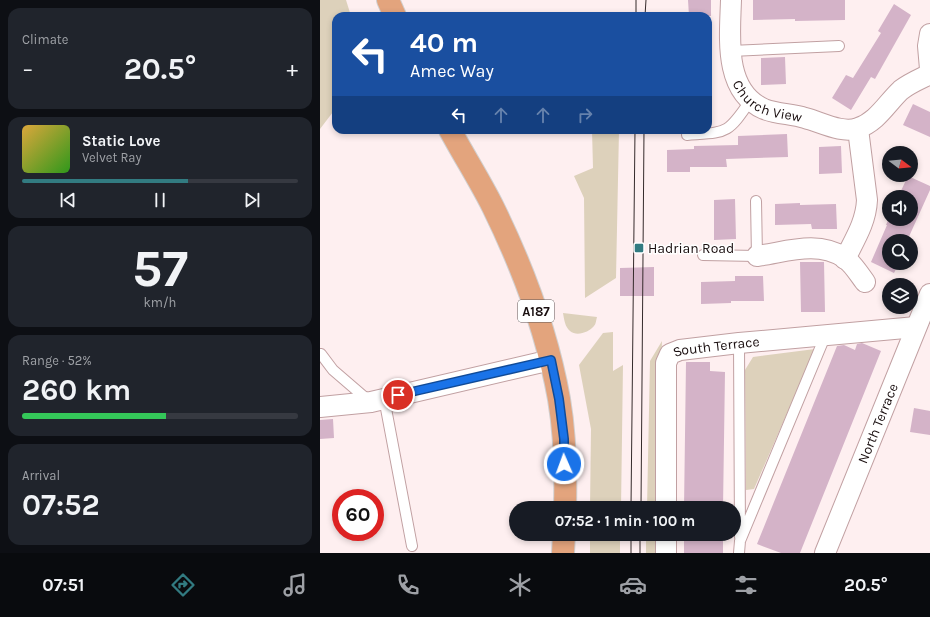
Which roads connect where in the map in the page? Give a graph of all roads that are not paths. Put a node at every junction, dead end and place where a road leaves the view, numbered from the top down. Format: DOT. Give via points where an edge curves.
graph roads {
  1 [pos="388,0"];
  2 [pos="731,0"];
  3 [pos="393,12"];
  4 [pos="930,34"];
  5 [pos="839,46"];
  6 [pos="731,51"];
  7 [pos="930,69"];
  8 [pos="930,74"];
  9 [pos="750,101"];
  10 [pos="858,128"];
  11 [pos="712,133"];
  12 [pos="452,134"];
  13 [pos="698,134"];
  14 [pos="687,135"];
  15 [pos="756,201"];
  16 [pos="703,255"];
  17 [pos="757,256"];
  18 [pos="845,259"];
  19 [pos="865,282"];
  20 [pos="930,294"];
  21 [pos="920,328"];
  22 [pos="826,334"];
  23 [pos="739,343"];
  24 [pos="320,354"];
  25 [pos="551,360"];
  26 [pos="377,400"];
  27 [pos="320,408"];
  28 [pos="565,501"];
  29 [pos="666,501"];
  30 [pos="740,501"];
  31 [pos="741,539"];
  32 [pos="564,541"];
  33 [pos="666,541"];
  34 [pos="740,541"];
  35 [pos="412,546"];
  36 [pos="563,553"];
  37 [pos="666,553"];
  38 [pos="740,553"];
  39 [pos="825,553"];
  1 -- 3 [label="main road"];
  2 -- 6 [label="street, Church View"];
  4 -- 7 [label="street"];
  5 -- 6 [label="lane"];
  6 -- 9 [label="street, Church View" via="736,79"];
  8 -- 10 [label="street, Church View" via="912,82 892,99 877,117"];
  9 -- 10 [label="street, Church View" via="773,112 798,116 838,128"];
  9 -- 11 [label="lane" via="730,128"];
  10 -- 18 [label="street" via="867,200 862,227"];
  12 -- 25 [label="main road, A187" via="509,242 528,286"];
  13 -- 14 [label="lane"];
  15 -- 17 [label="lane"];
  16 -- 17 [label="lane"];
  17 -- 18 [label="street" via="811,248"];
  18 -- 19 [label="street"];
  20 -- 21 [label="street, North Terrace"];
  21 -- 22 [label="street, South Terrace"];
  21 -- 39 [label="street, North Terrace"];
  22 -- 23 [label="street, South Terrace"];
  22 -- 31 [label="lane"];
  23 -- 29 [label="street, South Terrace" via="680,350 670,354 667,359"];
  23 -- 30 [label="lane"];
  24 -- 26 [label="lane" via="333,370"];
  25 -- 26 [label="street"];
  25 -- 28 [label="main road, A187" via="564,439"];
  26 -- 27 [label="street"];
  26 -- 35 [label="lane"];
  32 -- 36 [label="main road"];
  33 -- 37 [label="street"];
  34 -- 38 [label="lane"];
}
